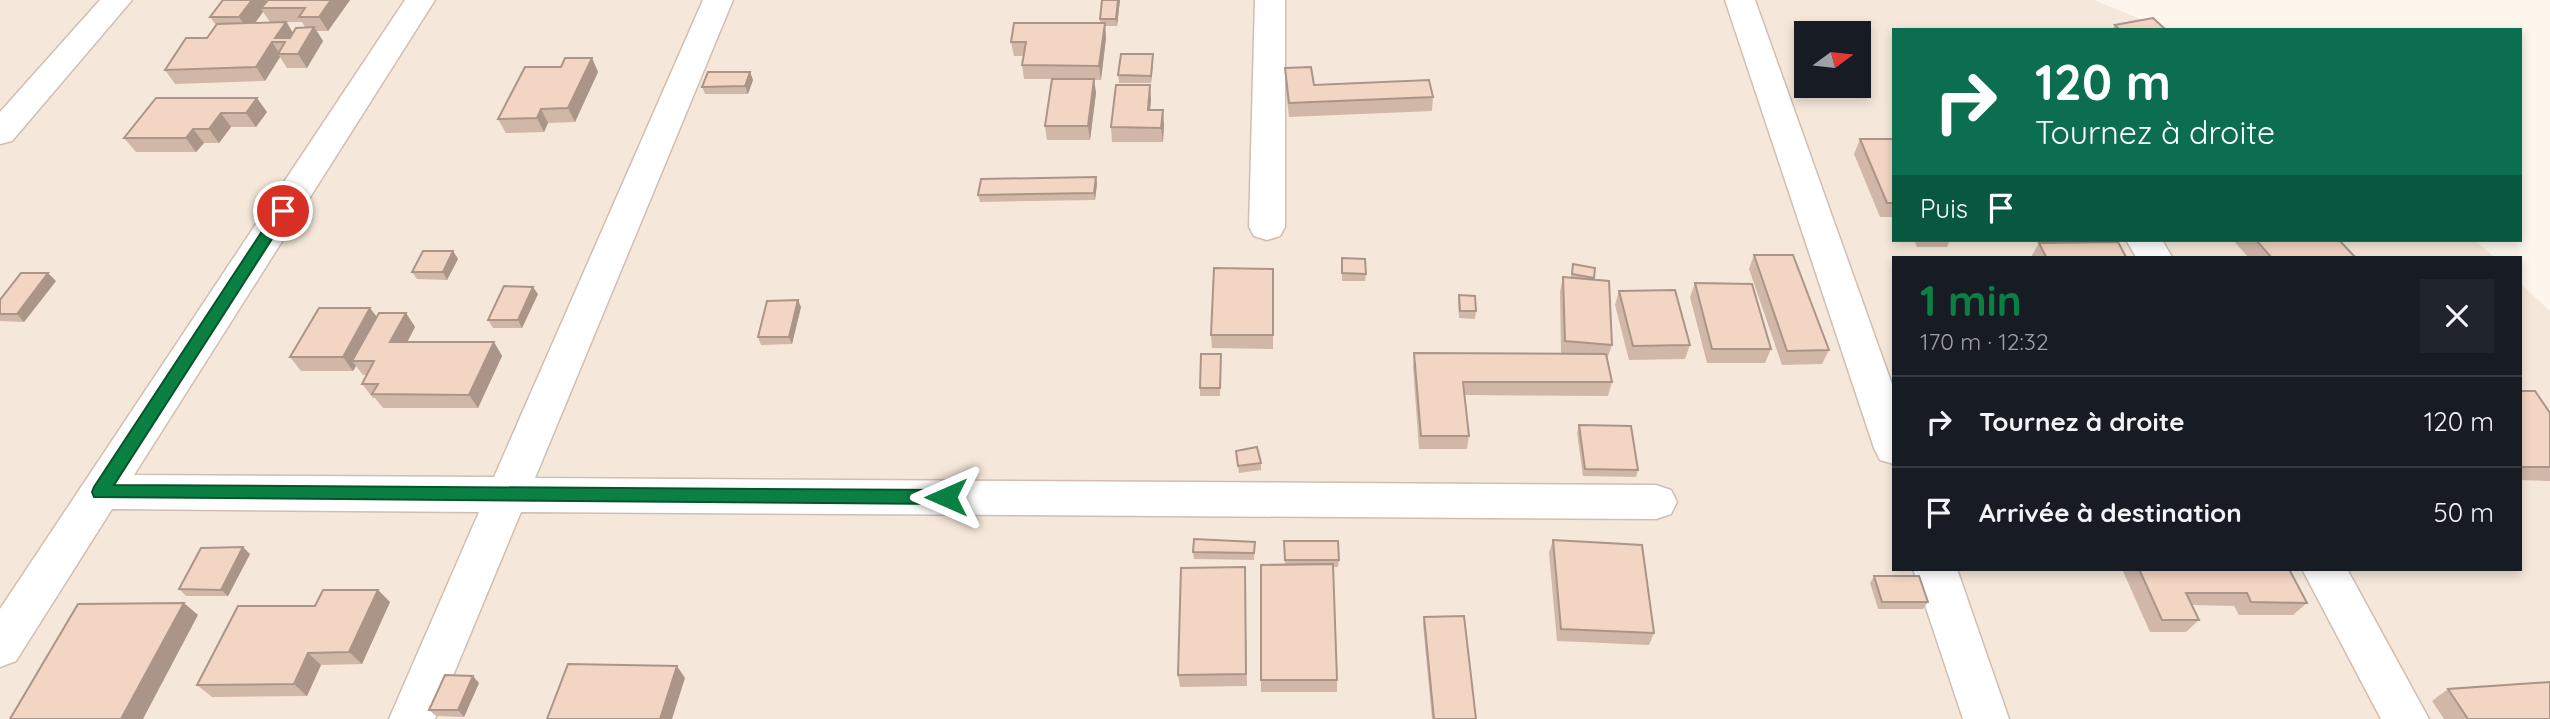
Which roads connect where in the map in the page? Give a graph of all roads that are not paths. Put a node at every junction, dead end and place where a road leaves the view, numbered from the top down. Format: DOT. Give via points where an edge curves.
graph roads {
  1 [pos="117,0"];
  2 [pos="419,0"];
  3 [pos="718,0"];
  4 [pos="1270,0"];
  5 [pos="1740,0"];
  6 [pos="0,133"];
  7 [pos="1267,227"];
  8 [pos="1892,442"];
  9 [pos="100,492"];
  10 [pos="508,494"];
  11 [pos="1656,502"];
  12 [pos="1936,571"];
  13 [pos="2325,571"];
  14 [pos="0,647"];
  15 [pos="412,719"];
  16 [pos="1986,719"];
  17 [pos="2406,719"];
  1 -- 6 [label="street"];
  2 -- 9 [label="street"];
  3 -- 10 [label="street"];
  4 -- 7 [label="street"];
  5 -- 8 [label="street"];
  9 -- 10 [label="street"];
  9 -- 14 [label="street"];
  10 -- 11 [label="street"];
  10 -- 15 [label="street"];
  12 -- 16 [label="street"];
  13 -- 17 [label="street"];
}
